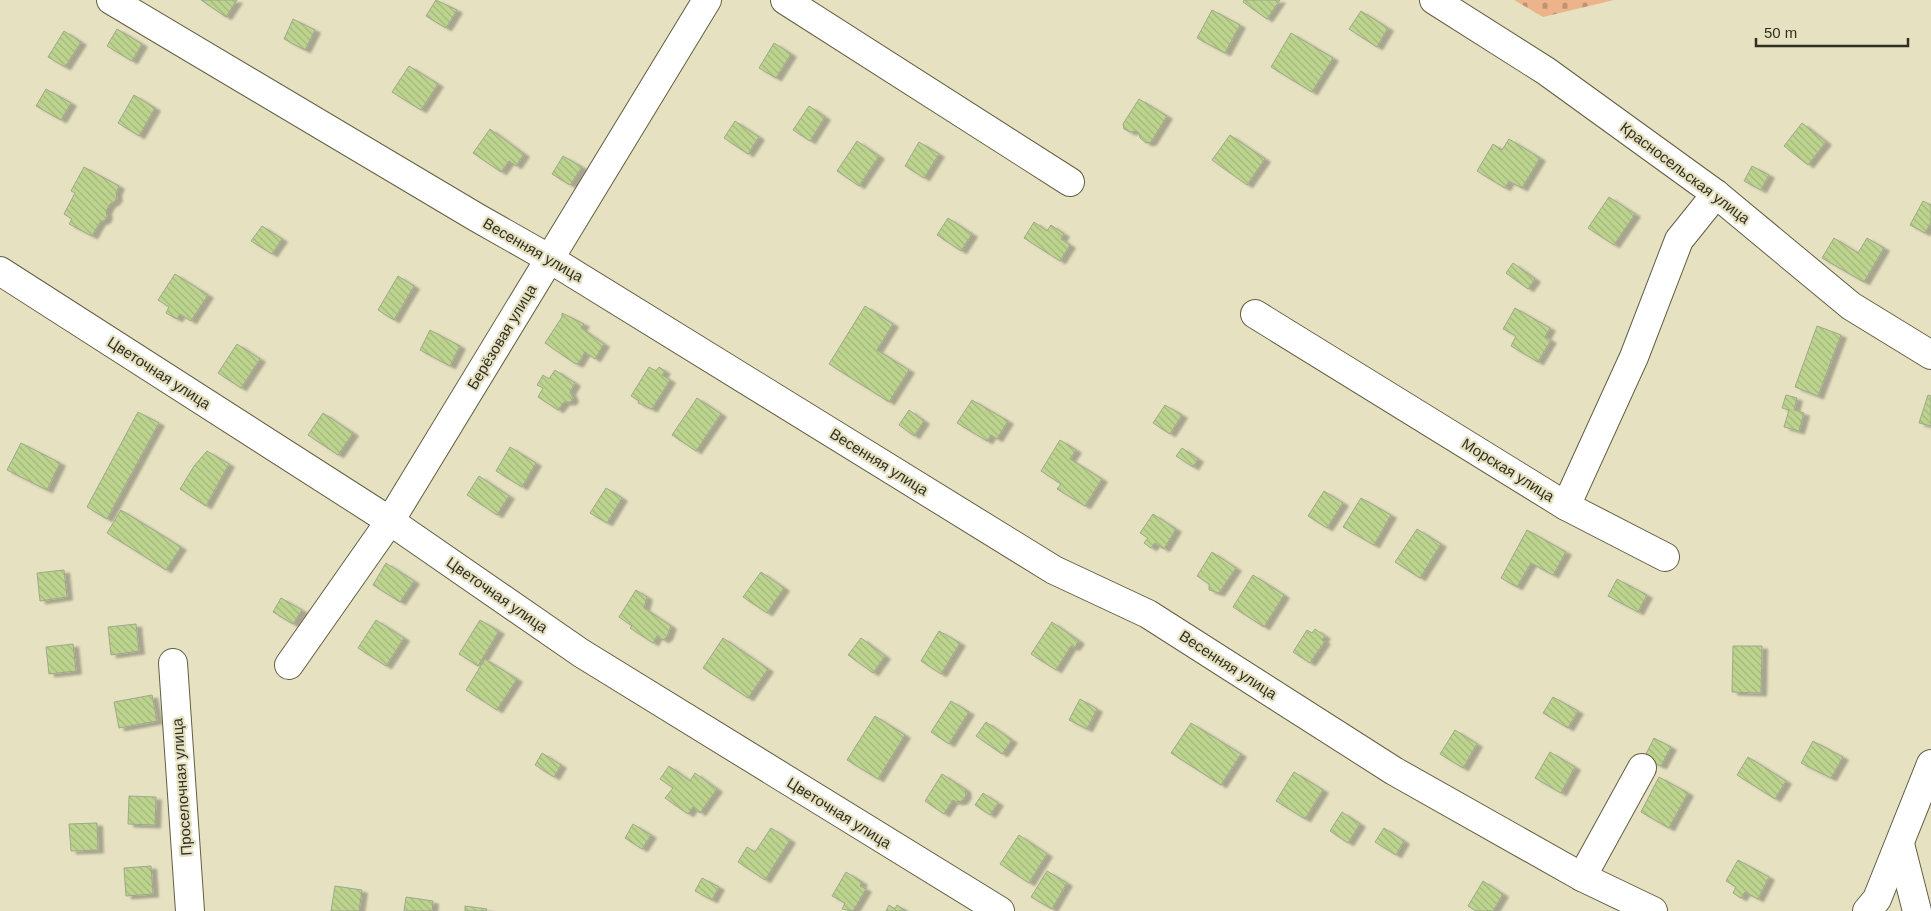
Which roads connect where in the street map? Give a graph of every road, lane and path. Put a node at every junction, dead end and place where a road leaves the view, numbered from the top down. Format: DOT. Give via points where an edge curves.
graph roads {
  1 [pos="111,0"];
  2 [pos="707,0"];
  3 [pos="785,0"];
  4 [pos="1434,0"];
  5 [pos="1070,182"];
  6 [pos="1716,194"];
  7 [pos="550,258"];
  8 [pos="0,271"];
  9 [pos="1255,314"];
  10 [pos="1931,355"];
  11 [pos="1566,506"];
  12 [pos="390,521"];
  13 [pos="1665,557"];
  14 [pos="173,663"];
  15 [pos="289,665"];
  16 [pos="1931,764"];
  17 [pos="1642,768"];
  18 [pos="1900,844"];
  19 [pos="1582,877"];
  20 [pos="190,911"];
  21 [pos="1000,911"];
  22 [pos="1653,911"];
  23 [pos="1867,911"];
  24 [pos="1917,911"];
  1 -- 7 [label="street, Весенняя улица"];
  2 -- 7 [label="street, Берёзовая улица"];
  3 -- 5 [label="street"];
  4 -- 6 [label="street, Красносельская улица" via="1546,71"];
  6 -- 10 [label="street, Красносельская улица" via="1851,306"];
  6 -- 11 [label="street, Морская улица" via="1679,240 1634,357"];
  7 -- 12 [label="street, Берёзовая улица"];
  7 -- 19 [label="street, Весенняя улица" via="1054,570 1148,614 1394,771"];
  8 -- 12 [label="street, Цветочная улица"];
  9 -- 11 [label="street, Морская улица"];
  11 -- 13 [label="street"];
  12 -- 15 [label="street, Берёзовая улица"];
  12 -- 21 [label="street, Цветочная улица" via="581,653"];
  14 -- 20 [label="street, Проселочная улица"];
  16 -- 18 [label="street"];
  17 -- 19 [label="street"];
  18 -- 23 [label="street" via="1877,899"];
  18 -- 24 [label="street"];
  19 -- 22 [label="street, Весенняя улица"];
}
